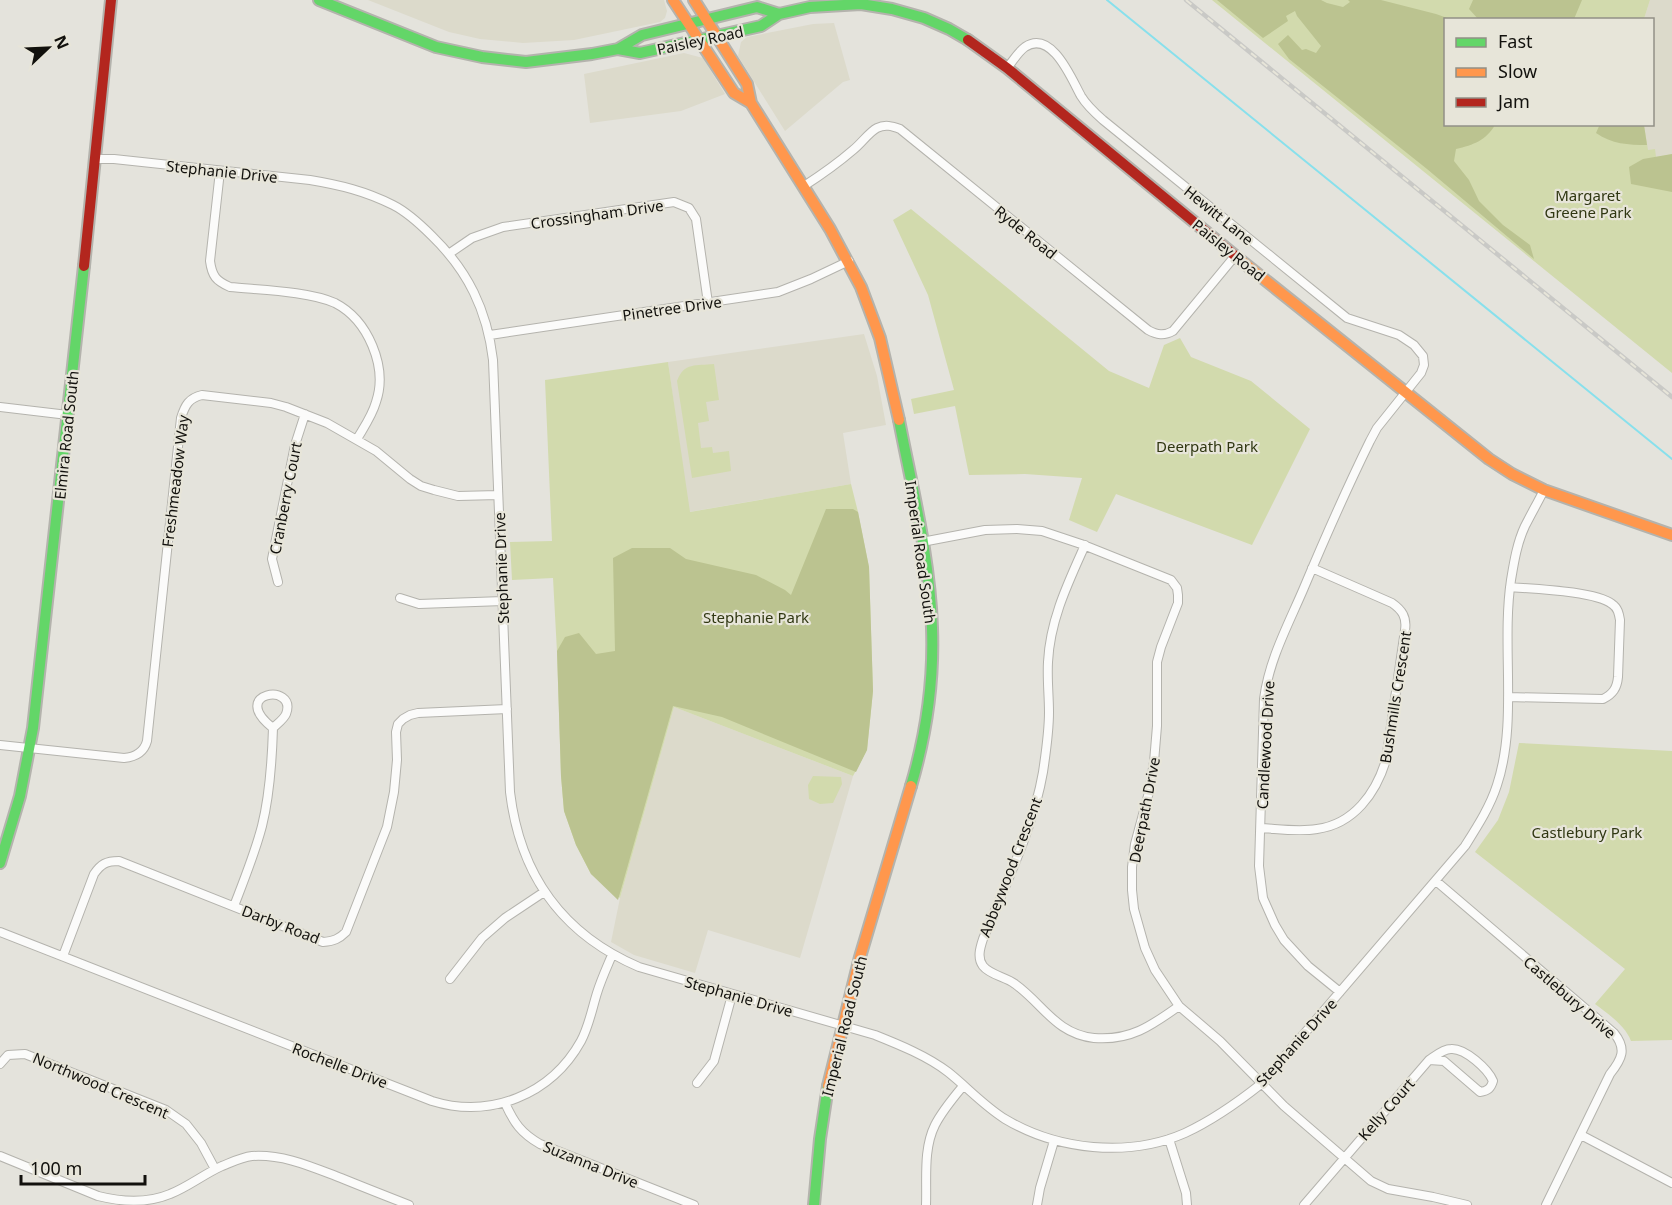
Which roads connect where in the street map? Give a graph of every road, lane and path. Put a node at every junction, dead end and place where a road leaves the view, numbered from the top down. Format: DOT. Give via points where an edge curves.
graph roads {
  1 [pos="319,0"];
  2 [pos="673,0"];
  3 [pos="694,0"];
  4 [pos="110,1"];
  5 [pos="779,14"];
  6 [pos="706,19"];
  7 [pos="689,23"];
  8 [pos="717,37"];
  9 [pos="700,41"];
  10 [pos="618,49"];
  11 [pos="1007,68"];
  12 [pos="751,103"];
  13 [pos="96,159"];
  14 [pos="220,171"];
  15 [pos="804,186"];
  16 [pos="450,253"];
  17 [pos="1235,256"];
  18 [pos="849,261"];
  19 [pos="708,303"];
  20 [pos="490,335"];
  21 [pos="1406,393"];
  22 [pos="0,407"];
  23 [pos="304,414"];
  24 [pos="68,415"];
  25 [pos="357,439"];
  26 [pos="1544,490"];
  27 [pos="498,495"];
  28 [pos="1672,535"];
  29 [pos="922,542"];
  30 [pos="1085,545"];
  31 [pos="1312,568"];
  32 [pos="278,582"];
  33 [pos="1510,587"];
  34 [pos="400,598"];
  35 [pos="503,601"];
  36 [pos="1508,697"];
  37 [pos="507,709"];
  38 [pos="273,728"];
  39 [pos="0,745"];
  40 [pos="30,748"];
  41 [pos="1261,828"];
  42 [pos="0,863"];
  43 [pos="1436,881"];
  44 [pos="544,892"];
  45 [pos="234,906"];
  46 [pos="0,932"];
  47 [pos="612,955"];
  48 [pos="63,956"];
  49 [pos="450,979"];
  50 [pos="1340,992"];
  51 [pos="732,995"];
  52 [pos="1179,1006"];
  53 [pos="843,1026"];
  54 [pos="1429,1060"];
  55 [pos="0,1064"];
  56 [pos="697,1083"];
  57 [pos="1261,1083"];
  58 [pos="963,1086"];
  59 [pos="505,1103"];
  60 [pos="1581,1135"];
  61 [pos="1169,1139"];
  62 [pos="1054,1141"];
  63 [pos="0,1156"];
  64 [pos="1343,1158"];
  65 [pos="215,1169"];
  66 [pos="1672,1183"];
  67 [pos="98,1196"];
  68 [pos="95,1205"];
  69 [pos="409,1205"];
  70 [pos="694,1205"];
  71 [pos="814,1205"];
  72 [pos="926,1205"];
  73 [pos="1037,1205"];
  74 [pos="1187,1205"];
  75 [pos="1304,1205"];
  76 [pos="1467,1205"];
  77 [pos="1546,1205"];
  1 -- 10 [label="street, Paisley Road" via="436,47 482,57 526,62"];
  2 -- 7 [label="street, Imperial Road South"];
  3 -- 6 [label="street, Imperial Road South"];
  4 -- 13 [label="street, Elmira Road South"];
  5 -- 6 [label="street, Paisley Road" via="757,7"];
  5 -- 8 [label="street, Paisley Road" via="761,26"];
  5 -- 11 [label="street, Paisley Road" via="833,5 892,9 949,29"];
  6 -- 7 [label="street, Paisley Road"];
  6 -- 8 [label="street, Imperial Road South"];
  7 -- 9 [label="street, Imperial Road South"];
  7 -- 10 [label="street, Paisley Road" via="642,35"];
  8 -- 9 [label="street, Paisley Road"];
  8 -- 12 [label="street, Imperial Road South" via="747,84"];
  9 -- 10 [label="street, Paisley Road" via="640,53"];
  9 -- 12 [label="street, Imperial Road South" via="734,93"];
  11 -- 17 [label="street, Paisley Road"];
  11 -- 21 [label="street, Hewitt Lane" via="1026,46 1041,44 1050,49 1067,68 1094,112 1329,304 1347,318 1399,335 1414,345 1423,356 1424,365"];
  12 -- 15 [label="street, Imperial Road South"];
  13 -- 14 [label="street, Stephanie Drive"];
  13 -- 24 [label="street, Elmira Road South"];
  14 -- 16 [label="street, Stephanie Drive" via="310,180 367,194 395,206"];
  14 -- 25 [label="street" via="210,261 218,282 230,287 312,296 336,304 359,322 372,344 380,383 370,418"];
  15 -- 17 [label="street, Ryde Road" via="847,156 875,129 900,129 1155,334 1173,331"];
  15 -- 18 [label="street, Imperial Road South"];
  16 -- 19 [label="street, Crossingham Drive" via="472,238 503,227 674,202 689,208 696,219"];
  16 -- 20 [label="street, Stephanie Drive" via="465,275"];
  17 -- 21 [label="street, Paisley Road"];
  18 -- 19 [label="street, Pinetree Drive" via="778,292"];
  18 -- 29 [label="street, Imperial Road South" via="868,302 887,362"];
  19 -- 20 [label="street, Pinetree Drive"];
  20 -- 27 [label="street, Stephanie Drive"];
  21 -- 26 [label="street, Paisley Road" via="1489,459"];
  21 -- 31 [label="street, Candlewood Drive" via="1377,428"];
  22 -- 24 [label="street"];
  23 -- 25 [label="street, Freshmeadow Way"];
  23 -- 32 [label="street, Cranberry Court" via="272,559"];
  23 -- 40 [label="street, Freshmeadow Way" via="259,400 202,394 189,400 181,417 146,747 137,755 124,758"];
  24 -- 40 [label="street, Elmira Road South"];
  25 -- 27 [label="street, Freshmeadow Way" via="421,486 458,496"];
  26 -- 28 [label="street, Paisley Road"];
  26 -- 33 [label="street, Stephanie Drive" via="1524,528"];
  27 -- 35 [label="street, Stephanie Drive"];
  29 -- 30 [label="street, Deerpath Drive" via="985,530 1017,529 1042,531"];
  29 -- 53 [label="street, Imperial Road South" via="932,637 923,738"];
  30 -- 52 [label="street, Deerpath Drive" via="1171,580 1177,588 1178,603 1157,662 1154,762 1135,844 1132,890 1145,948"];
  30 -- 52 [label="street, Abbeywood Crescent" via="1050,640 1048,730 1038,794 983,939 980,959 983,967 1024,991 1059,1025 1082,1035 1130,1035"];
  31 -- 41 [label="street, Candlewood Drive" via="1266,683"];
  31 -- 41 [label="street, Bushmills Crescent" via="1392,603 1405,616 1386,760 1373,793 1352,814 1334,824 1318,829"];
  33 -- 36 [label="street, Stephanie Drive"];
  33 -- 36 [label="street" via="1570,592 1610,602 1619,613 1619,665 1618,684 1603,699"];
  34 -- 35 [label="street" via="419,604"];
  35 -- 37 [label="street, Stephanie Drive"];
  36 -- 43 [label="street, Stephanie Drive" via="1505,747 1497,784 1483,819"];
  37 -- 44 [label="street, Stephanie Drive" via="514,820"];
  37 -- 45 [label="street, Darby Road" via="418,713 399,724 387,828 346,932 340,938 323,942"];
  38 -- 38 [label="street" via="286,715 287,707 279,695 267,694 257,708"];
  38 -- 45 [label="street" via="262,826"];
  39 -- 40 [label="street, Freshmeadow Way"];
  40 -- 42 [label="street, Elmira Road South"];
  41 -- 50 [label="street, Candlewood Drive" via="1260,885 1275,925 1296,954"];
  43 -- 50 [label="street, Stephanie Drive"];
  43 -- 60 [label="street, Castlebury Drive" via="1620,1041 1619,1063"];
  44 -- 47 [label="street, Stephanie Drive" via="572,924"];
  44 -- 49 [label="street" via="482,938"];
  45 -- 48 [label="street, Darby Road" via="119,861 108,861 94,874"];
  46 -- 48 [label="street, Rochelle Drive"];
  47 -- 51 [label="street, Stephanie Drive"];
  47 -- 59 [label="street, Rochelle Drive" via="587,1028 562,1068"];
  48 -- 59 [label="street, Rochelle Drive" via="432,1101 467,1108"];
  50 -- 57 [label="street, Stephanie Drive"];
  51 -- 53 [label="street, Stephanie Drive"];
  51 -- 56 [label="street" via="714,1061"];
  52 -- 57 [label="street, Deerpath Drive"];
  53 -- 58 [label="street, Stephanie Drive" via="875,1035 923,1057"];
  53 -- 71 [label="street, Imperial Road South" via="826,1098"];
  54 -- 54 [label="street, Kelly Court" via="1444,1061 1480,1092 1491,1088 1490,1074 1465,1052 1449,1049"];
  54 -- 64 [label="street, Kelly Court"];
  55 -- 65 [label="street, Northwood Crescent" via="8,1055 25,1054 166,1110 186,1124"];
  57 -- 61 [label="street, Stephanie Drive" via="1219,1115"];
  57 -- 64 [label="street, Deerpath Drive"];
  58 -- 62 [label="street, Stephanie Drive" via="1004,1118"];
  58 -- 72 [label="street" via="935,1124 930,1139"];
  59 -- 70 [label="street, Suzanna Drive" via="520,1129 540,1144"];
  60 -- 66 [label="street"];
  60 -- 77 [label="street, Castlebury Drive"];
  61 -- 62 [label="street, Stephanie Drive" via="1113,1148"];
  61 -- 74 [label="street"];
  62 -- 73 [label="street"];
  63 -- 67 [label="street"];
  64 -- 75 [label="street, Kelly Court"];
  64 -- 76 [label="street, Deerpath Drive" via="1388,1189"];
  65 -- 67 [label="street" via="170,1194 150,1200 130,1202"];
  65 -- 69 [label="street" via="251,1156 289,1159"];
  67 -- 68 [label="street"];
}
